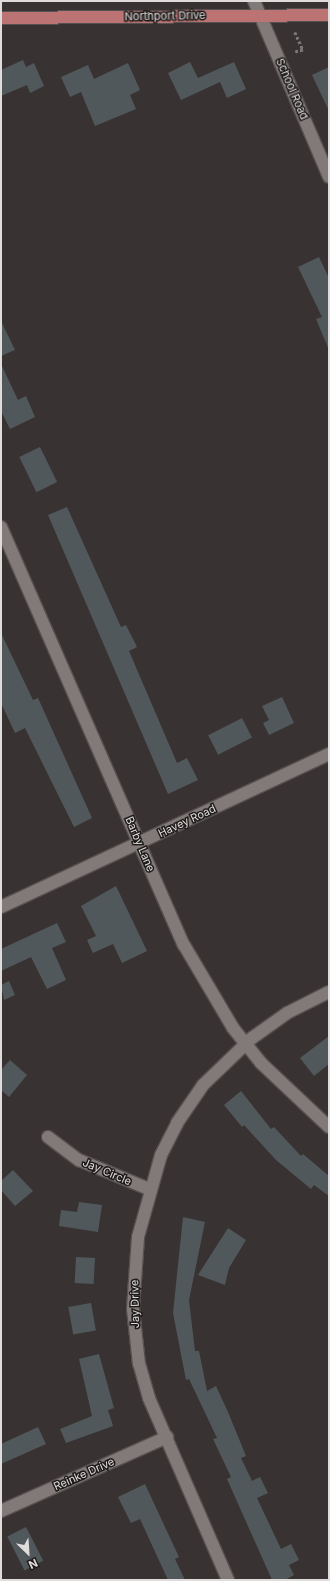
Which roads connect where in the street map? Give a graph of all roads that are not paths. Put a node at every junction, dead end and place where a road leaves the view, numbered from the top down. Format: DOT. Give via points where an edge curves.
graph roads {
  1 [pos="254,1"];
  2 [pos="259,14"];
  3 [pos="329,14"];
  4 [pos="1,18"];
  5 [pos="329,177"];
  6 [pos="1,527"];
  7 [pos="329,754"];
  8 [pos="140,843"];
  9 [pos="1,907"];
  10 [pos="329,992"];
  11 [pos="245,1043"];
  12 [pos="329,1127"];
  13 [pos="48,1137"];
  14 [pos="149,1189"];
  15 [pos="167,1437"];
  16 [pos="1,1511"];
  17 [pos="228,1580"];
  1 -- 2 [label="street, School Road"];
  2 -- 3 [label="main road, Northport Drive"];
  2 -- 4 [label="main road, Northport Drive"];
  2 -- 5 [label="street, School Road"];
  6 -- 8 [label="street, Barby Lane"];
  7 -- 8 [label="street, Havey Road"];
  8 -- 9 [label="street, Havey Road"];
  8 -- 11 [label="street, Barby Lane" via="184,945"];
  10 -- 11 [label="street, Jay Drive" via="288,1013"];
  11 -- 12 [label="street, Barby Lane" via="279,1082"];
  11 -- 14 [label="street, Jay Drive" via="203,1085 176,1123"];
  13 -- 14 [label="street, Jay Circle" via="79,1160"];
  14 -- 15 [label="street, Jay Drive" via="138,1237 133,1309 139,1364"];
  15 -- 16 [label="street, Reinke Drive"];
  15 -- 17 [label="street, Jay Drive"];
}
